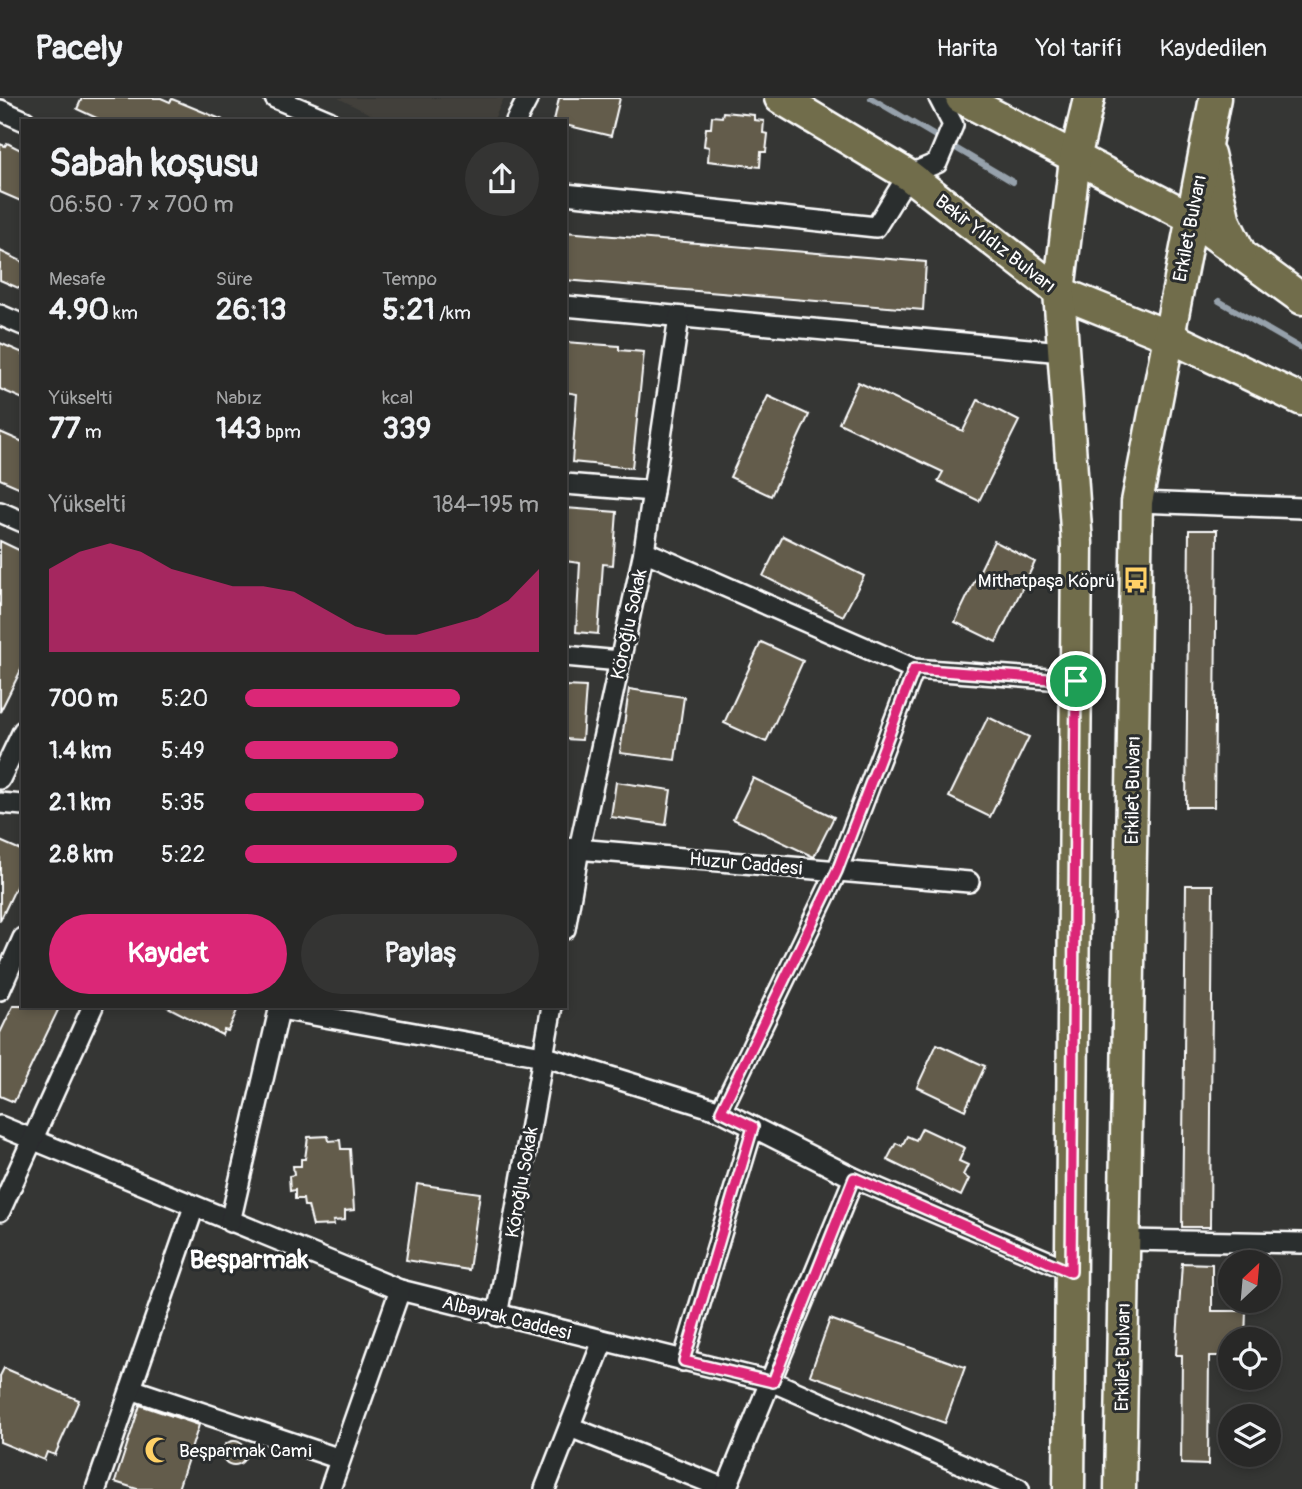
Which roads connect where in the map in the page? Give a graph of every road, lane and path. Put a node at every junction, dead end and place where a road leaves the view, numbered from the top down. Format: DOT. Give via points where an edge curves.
graph roads {
  1 [pos="275,98"];
  2 [pos="528,98"];
  3 [pos="780,98"];
  4 [pos="939,98"];
  5 [pos="1089,98"];
  6 [pos="1215,98"];
  7 [pos="0,110"];
  8 [pos="322,111"];
  9 [pos="957,111"];
  10 [pos="517,119"];
  11 [pos="21,120"];
  12 [pos="1207,139"];
  13 [pos="1075,159"];
  14 [pos="908,175"];
  15 [pos="567,194"];
  16 [pos="1190,217"];
  17 [pos="1242,255"];
  18 [pos="1059,292"];
  19 [pos="1302,299"];
  20 [pos="567,306"];
  21 [pos="0,315"];
  22 [pos="679,317"];
  23 [pos="21,324"];
  24 [pos="1168,336"];
  25 [pos="1062,352"];
  26 [pos="1302,400"];
  27 [pos="567,484"];
  28 [pos="653,491"];
  29 [pos="1137,502"];
  30 [pos="1302,508"];
  31 [pos="0,512"];
  32 [pos="21,521"];
  33 [pos="644,551"];
  34 [pos="567,656"];
  35 [pos="620,662"];
  36 [pos="914,669"];
  37 [pos="1076,681"];
  38 [pos="21,735"];
  39 [pos="0,779"];
  40 [pos="0,803"];
  41 [pos="21,805"];
  42 [pos="572,848"];
  43 [pos="837,871"];
  44 [pos="970,882"];
  45 [pos="567,906"];
  46 [pos="21,943"];
  47 [pos="0,990"];
  48 [pos="92,1008"];
  49 [pos="280,1008"];
  50 [pos="552,1008"];
  51 [pos="543,1056"];
  52 [pos="721,1111"];
  53 [pos="0,1126"];
  54 [pos="753,1127"];
  55 [pos="32,1141"];
  56 [pos="854,1178"];
  57 [pos="194,1207"];
  58 [pos="0,1211"];
  59 [pos="230,1222"];
  60 [pos="1125,1240"];
  61 [pos="1302,1243"];
  62 [pos="1071,1272"];
  63 [pos="400,1290"];
  64 [pos="497,1315"];
  65 [pos="603,1341"];
  66 [pos="684,1361"];
  67 [pos="773,1382"];
  68 [pos="131,1389"];
  69 [pos="570,1427"];
  70 [pos="340,1459"];
  71 [pos="96,1489"];
  72 [pos="330,1489"];
  73 [pos="545,1489"];
  74 [pos="726,1489"];
  75 [pos="1020,1489"];
  76 [pos="1069,1489"];
  77 [pos="1120,1489"];
  1 -- 8 [label="street"];
  2 -- 10 [label="street"];
  3 -- 14 [label="main road, Bekir Yıldız Bulvarı"];
  4 -- 9 [label="street"];
  5 -- 13 [label="main road"];
  6 -- 12 [label="main road, Erkilet Bulvarı"];
  7 -- 11 [label="street"];
  9 -- 13 [label="main road"];
  9 -- 14 [label="street" via="937,163"];
  12 -- 16 [label="main road, Erkilet Bulvarı"];
  12 -- 17 [label="main road" via="1216,195"];
  13 -- 16 [label="main road"];
  13 -- 18 [label="main road"];
  14 -- 15 [label="street" via="876,227"];
  14 -- 18 [label="main road, Bekir Yıldız Bulvarı"];
  16 -- 17 [label="main road"];
  16 -- 24 [label="main road, Erkilet Bulvarı"];
  17 -- 19 [label="main road"];
  18 -- 24 [label="main road, Bekir Yıldız Bulvarı"];
  18 -- 25 [label="main road"];
  20 -- 22 [label="street"];
  21 -- 23 [label="street"];
  22 -- 25 [label="street"];
  22 -- 28 [label="street, Köroğlu Sokak"];
  24 -- 26 [label="main road, Bekir Yıldız Bulvarı"];
  24 -- 29 [label="main road, Erkilet Bulvarı"];
  25 -- 37 [label="main road" via="1077,542"];
  27 -- 28 [label="street"];
  28 -- 33 [label="street, Köroğlu Sokak"];
  29 -- 30 [label="street"];
  29 -- 60 [label="main road, Erkilet Bulvarı"];
  31 -- 32 [label="street"];
  33 -- 35 [label="street, Köroğlu Sokak"];
  33 -- 36 [label="street"];
  34 -- 35 [label="street"];
  35 -- 42 [label="street, Köroğlu Sokak"];
  36 -- 37 [label="street"];
  36 -- 43 [label="street"];
  37 -- 62 [label="main road"];
  38 -- 39 [label="street"];
  40 -- 41 [label="street"];
  42 -- 43 [label="street, Huzur Caddesi"];
  42 -- 45 [label="street, Köroğlu Sokak"];
  43 -- 44 [label="street, Huzur Caddesi"];
  43 -- 52 [label="street"];
  46 -- 47 [label="street"];
  48 -- 55 [label="street"];
  49 -- 51 [label="street"];
  49 -- 59 [label="street"];
  50 -- 51 [label="street, Köroğlu Sokak"];
  51 -- 52 [label="street"];
  51 -- 64 [label="street, Köroğlu Sokak"];
  52 -- 54 [label="street"];
  53 -- 55 [label="street, Albayrak Caddesi"];
  54 -- 56 [label="street"];
  54 -- 66 [label="street"];
  55 -- 57 [label="street, Albayrak Caddesi"];
  55 -- 58 [label="street"];
  56 -- 62 [label="street"];
  56 -- 67 [label="street"];
  57 -- 59 [label="street, Albayrak Caddesi"];
  57 -- 68 [label="street"];
  59 -- 63 [label="street, Albayrak Caddesi"];
  60 -- 61 [label="street"];
  60 -- 77 [label="main road, Erkilet Bulvarı"];
  62 -- 76 [label="main road"];
  63 -- 64 [label="street, Albayrak Caddesi"];
  63 -- 70 [label="street"];
  64 -- 65 [label="street, Albayrak Caddesi"];
  65 -- 66 [label="street, Albayrak Caddesi"];
  65 -- 69 [label="street"];
  66 -- 67 [label="street, Albayrak Caddesi"];
  67 -- 74 [label="street"];
  67 -- 75 [label="street, Albayrak Caddesi"];
  68 -- 70 [label="street"];
  68 -- 71 [label="street"];
  69 -- 73 [label="street"];
  69 -- 74 [label="street"];
  70 -- 72 [label="street"];
}
